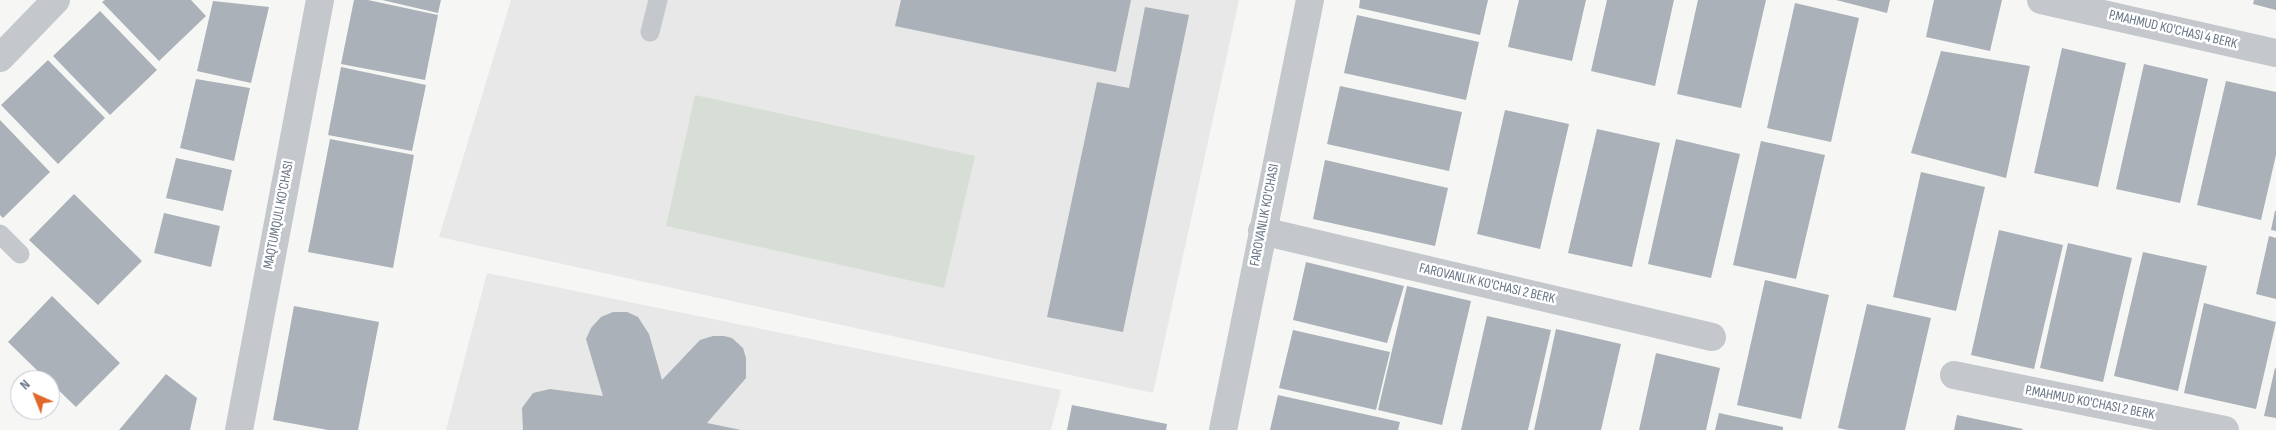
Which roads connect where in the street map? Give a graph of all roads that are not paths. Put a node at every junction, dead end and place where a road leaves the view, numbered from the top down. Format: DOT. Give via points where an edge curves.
graph roads {
  1 [pos="320,0"];
  2 [pos="658,0"];
  3 [pos="1310,0"];
  4 [pos="2041,0"];
  5 [pos="46,3"];
  6 [pos="650,32"];
  7 [pos="2276,53"];
  8 [pos="0,58"];
  9 [pos="1262,231"];
  10 [pos="0,234"];
  11 [pos="20,254"];
  12 [pos="1712,337"];
  13 [pos="1954,375"];
  14 [pos="239,430"];
  15 [pos="1223,430"];
  16 [pos="2225,430"];
  1 -- 14 [label="street, MAQTUMQULI KO'CHASI"];
  2 -- 6 [label="lane"];
  3 -- 9 [label="street, FAROVANLIK KO'CHASI"];
  4 -- 7 [label="street, P.MAHMUD KO'CHASI 4 BERK"];
  5 -- 8 [label="street"];
  9 -- 12 [label="street, FAROVANLIK KO'CHASI 2 BERK"];
  9 -- 15 [label="street, FAROVANLIK KO'CHASI"];
  10 -- 11 [label="lane"];
  13 -- 16 [label="street, P.MAHMUD KO'CHASI 2 BERK"];
}
